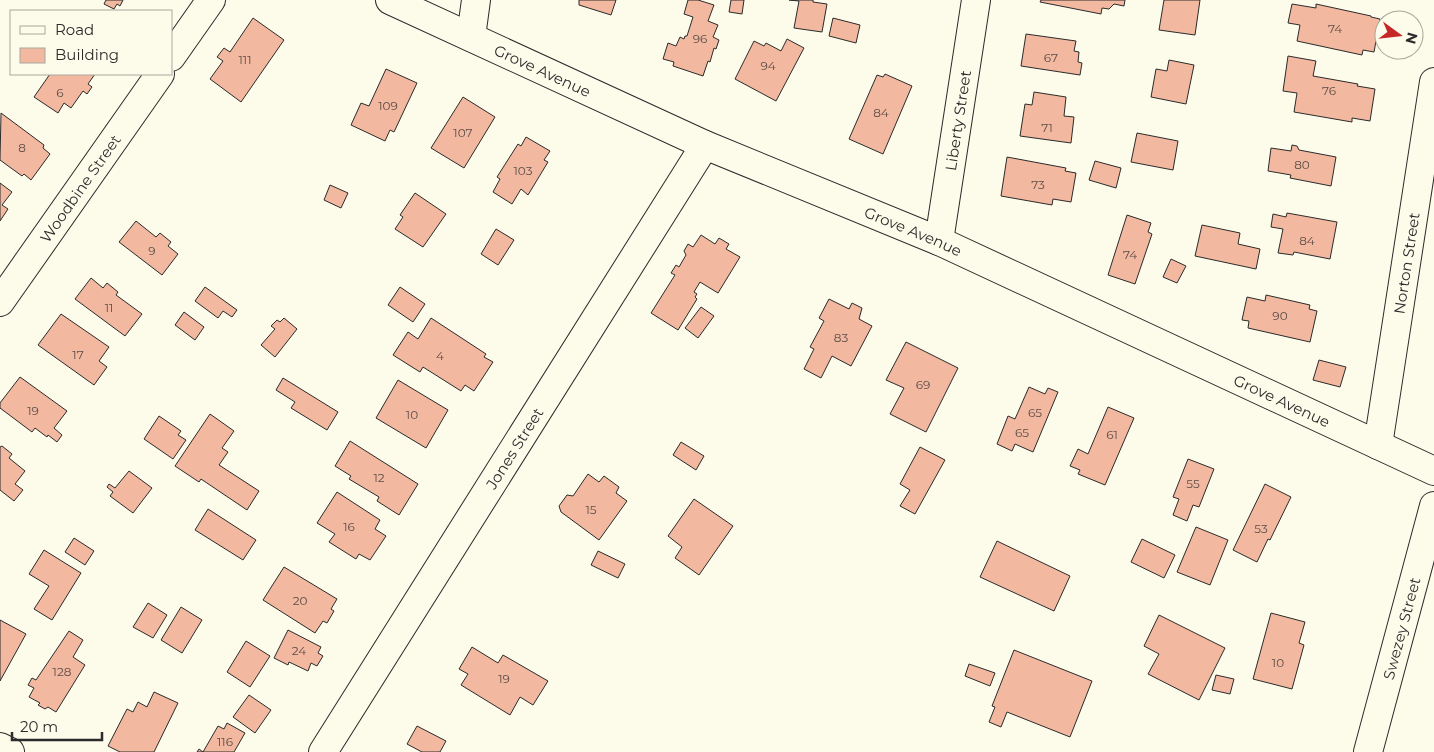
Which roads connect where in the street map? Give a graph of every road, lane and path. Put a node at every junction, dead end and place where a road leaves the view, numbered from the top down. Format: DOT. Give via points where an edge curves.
graph roads {
  1 [pos="211,0"];
  2 [pos="390,0"];
  3 [pos="476,0"];
  4 [pos="976,0"];
  5 [pos="471,37"];
  6 [pos="172,56"];
  7 [pos="159,75"];
  8 [pos="1434,82"];
  9 [pos="705,145"];
  10 [pos="939,241"];
  11 [pos="0,302"];
  12 [pos="1378,445"];
  13 [pos="1434,471"];
  14 [pos="1434,506"];
  15 [pos="0,746"];
  16 [pos="10,752"];
  17 [pos="322,752"];
  18 [pos="1368,752"];
  1 -- 6 [label="street"];
  2 -- 5 [label="street, Grove Avenue"];
  3 -- 5 [label="street"];
  4 -- 10 [label="street, Liberty Street"];
  5 -- 9 [label="street, Grove Avenue"];
  7 -- 11 [label="street, Woodbine Street"];
  8 -- 12 [label="street, Norton Street"];
  9 -- 10 [label="street, Grove Avenue"];
  9 -- 17 [label="street, Jones Street"];
  10 -- 12 [label="street, Grove Avenue"];
  12 -- 13 [label="street, Grove Avenue"];
  14 -- 18 [label="street, Swezey Street"];
  15 -- 16 [label="street"];
}
